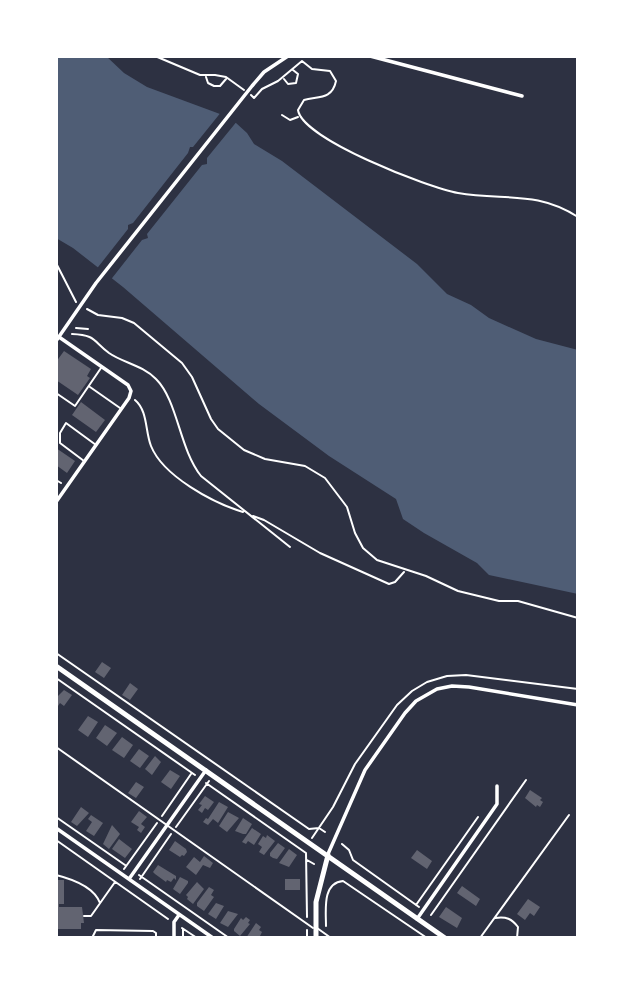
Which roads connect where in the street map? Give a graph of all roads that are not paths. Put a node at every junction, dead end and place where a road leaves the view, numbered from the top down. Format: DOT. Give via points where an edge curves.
graph roads {
  1 [pos="288,56"];
  2 [pos="370,56"];
  3 [pos="523,96"];
  4 [pos="57,339"];
  5 [pos="102,367"];
  6 [pos="89,386"];
  7 [pos="56,393"];
  8 [pos="121,409"];
  9 [pos="96,445"];
  10 [pos="85,461"];
  11 [pos="57,499"];
  12 [pos="56,666"];
  13 [pos="578,705"];
  14 [pos="56,747"];
  15 [pos="206,770"];
  16 [pos="497,786"];
  17 [pos="569,815"];
  18 [pos="167,825"];
  19 [pos="56,828"];
  20 [pos="328,855"];
  21 [pos="129,879"];
  22 [pos="179,915"];
  23 [pos="417,919"];
  24 [pos="494,919"];
  25 [pos="316,929"];
  26 [pos="92,938"];
  27 [pos="156,938"];
  28 [pos="174,938"];
  29 [pos="213,938"];
  30 [pos="316,938"];
  31 [pos="331,938"];
  32 [pos="444,938"];
  33 [pos="480,938"];
  34 [pos="517,938"];
  1 -- 4 [label="street" via="264,72"];
  2 -- 3 [label="street"];
  4 -- 5 [label="street"];
  5 -- 6 [label="lane"];
  5 -- 8 [label="street" via="131,391"];
  6 -- 7 [label="lane" via="75,405"];
  6 -- 8 [label="lane"];
  8 -- 9 [label="street"];
  9 -- 10 [label="street"];
  9 -- 10 [label="lane" via="66,424 60,443"];
  10 -- 11 [label="street"];
  12 -- 15 [label="main road"];
  13 -- 20 [label="street" via="452,686 416,701 365,771"];
  14 -- 18 [label="lane"];
  15 -- 18 [label="street"];
  15 -- 20 [label="main road"];
  16 -- 23 [label="street" via="497,804"];
  17 -- 24 [label="lane"];
  18 -- 21 [label="street"];
  18 -- 25 [label="lane"];
  19 -- 21 [label="street"];
  20 -- 23 [label="main road"];
  20 -- 25 [label="main road" via="318,889"];
  21 -- 22 [label="street"];
  22 -- 28 [label="street"];
  22 -- 29 [label="street"];
  23 -- 32 [label="main road"];
  24 -- 33 [label="lane"];
  24 -- 34 [label="lane" via="512,920 518,927"];
  25 -- 30 [label="main road"];
  25 -- 31 [label="lane"];
  26 -- 27 [label="lane" via="96,930 153,931"];
}
